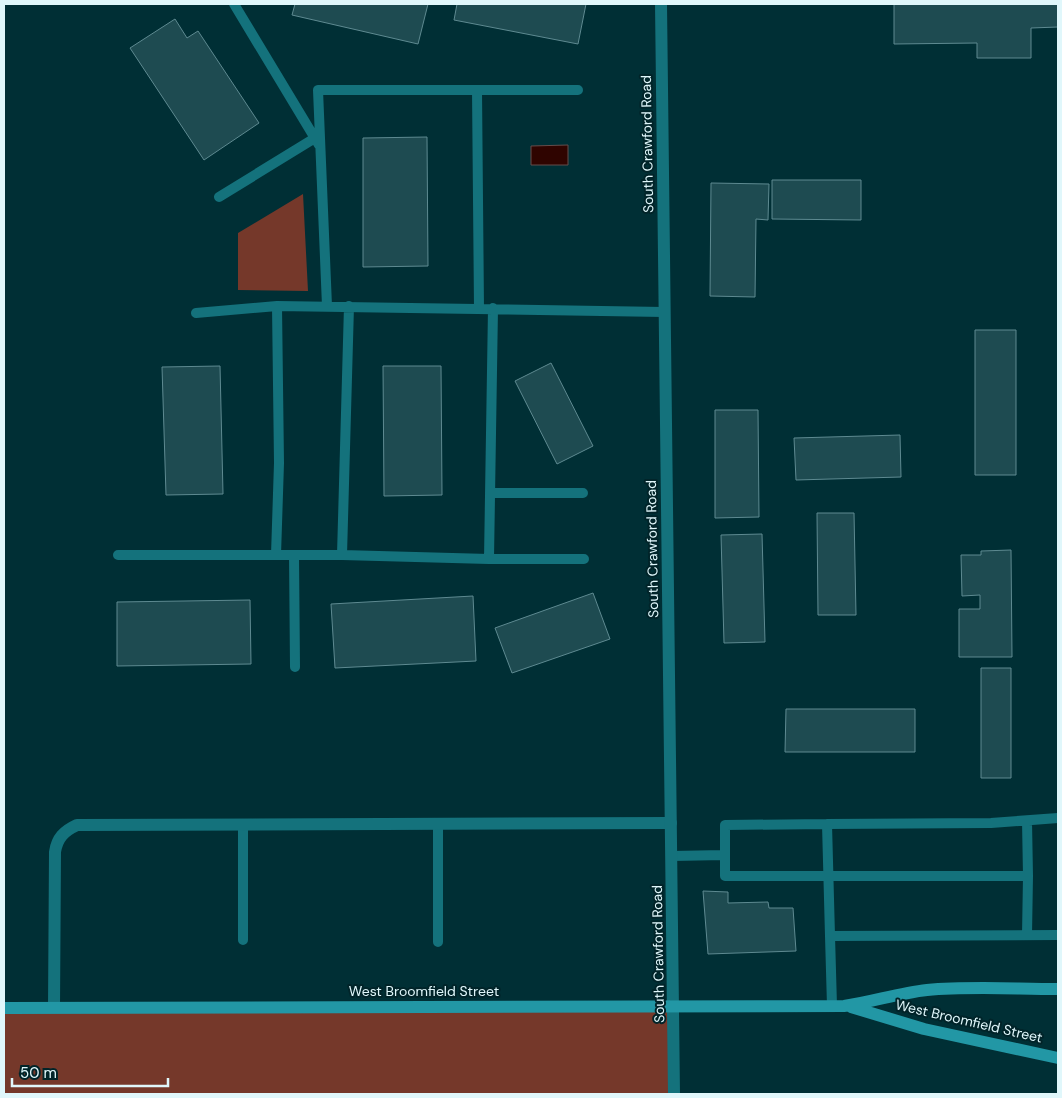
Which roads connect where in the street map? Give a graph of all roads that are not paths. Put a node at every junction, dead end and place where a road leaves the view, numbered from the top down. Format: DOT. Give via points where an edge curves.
graph roads {
  1 [pos="234,4"];
  2 [pos="661,4"];
  3 [pos="477,90"];
  4 [pos="578,90"];
  5 [pos="317,143"];
  6 [pos="219,197"];
  7 [pos="277,306"];
  8 [pos="327,306"];
  9 [pos="349,306"];
  10 [pos="478,308"];
  11 [pos="493,308"];
  12 [pos="664,312"];
  13 [pos="196,313"];
  14 [pos="490,493"];
  15 [pos="583,493"];
  16 [pos="118,555"];
  17 [pos="276,555"];
  18 [pos="294,555"];
  19 [pos="342,555"];
  20 [pos="489,559"];
  21 [pos="584,559"];
  22 [pos="295,667"];
  23 [pos="1058,818"];
  24 [pos="1027,821"];
  25 [pos="243,824"];
  26 [pos="671,824"];
  27 [pos="827,824"];
  28 [pos="438,825"];
  29 [pos="724,855"];
  30 [pos="672,856"];
  31 [pos="828,876"];
  32 [pos="1028,876"];
  33 [pos="1027,935"];
  34 [pos="1058,935"];
  35 [pos="830,936"];
  36 [pos="243,940"];
  37 [pos="438,942"];
  38 [pos="1058,989"];
  39 [pos="674,1005"];
  40 [pos="838,1006"];
  41 [pos="54,1007"];
  42 [pos="4,1008"];
  43 [pos="1058,1058"];
  44 [pos="674,1094"];
  1 -- 5 [label="lane"];
  2 -- 12 [label="street, South Crawford Road"];
  3 -- 4 [label="lane"];
  3 -- 5 [label="lane" via="318,90"];
  3 -- 10 [label="lane"];
  5 -- 6 [label="lane"];
  5 -- 8 [label="lane"];
  7 -- 8 [label="lane"];
  7 -- 13 [label="lane"];
  7 -- 17 [label="lane" via="279,463"];
  8 -- 9 [label="lane"];
  9 -- 10 [label="lane"];
  9 -- 19 [label="lane"];
  10 -- 11 [label="lane"];
  11 -- 12 [label="lane"];
  11 -- 14 [label="lane"];
  12 -- 26 [label="street, South Crawford Road"];
  14 -- 15 [label="lane"];
  14 -- 20 [label="lane"];
  16 -- 17 [label="lane"];
  17 -- 18 [label="lane"];
  18 -- 19 [label="lane"];
  18 -- 22 [label="lane"];
  19 -- 20 [label="lane"];
  20 -- 21 [label="lane"];
  23 -- 24 [label="lane"];
  24 -- 27 [label="lane"];
  24 -- 32 [label="lane"];
  25 -- 28 [label="street"];
  25 -- 36 [label="lane"];
  25 -- 41 [label="street" via="84,824 65,832 55,852"];
  26 -- 28 [label="street"];
  26 -- 30 [label="street, South Crawford Road"];
  27 -- 29 [label="lane" via="724,825"];
  27 -- 31 [label="lane"];
  28 -- 37 [label="lane"];
  29 -- 30 [label="lane"];
  29 -- 31 [label="lane" via="724,876"];
  30 -- 39 [label="street, South Crawford Road"];
  31 -- 32 [label="lane"];
  31 -- 35 [label="lane"];
  32 -- 33 [label="lane"];
  33 -- 34 [label="lane"];
  33 -- 35 [label="lane"];
  35 -- 40 [label="lane"];
  38 -- 40 [label="main road, West Broomfield Street" via="943,989"];
  39 -- 40 [label="main road, West Broomfield Street"];
  39 -- 41 [label="main road, West Broomfield Street"];
  39 -- 44 [label="street, South Crawford Road"];
  40 -- 43 [label="main road, West Broomfield Street" via="924,1029"];
  41 -- 42 [label="main road, West Broomfield Street"];
}
